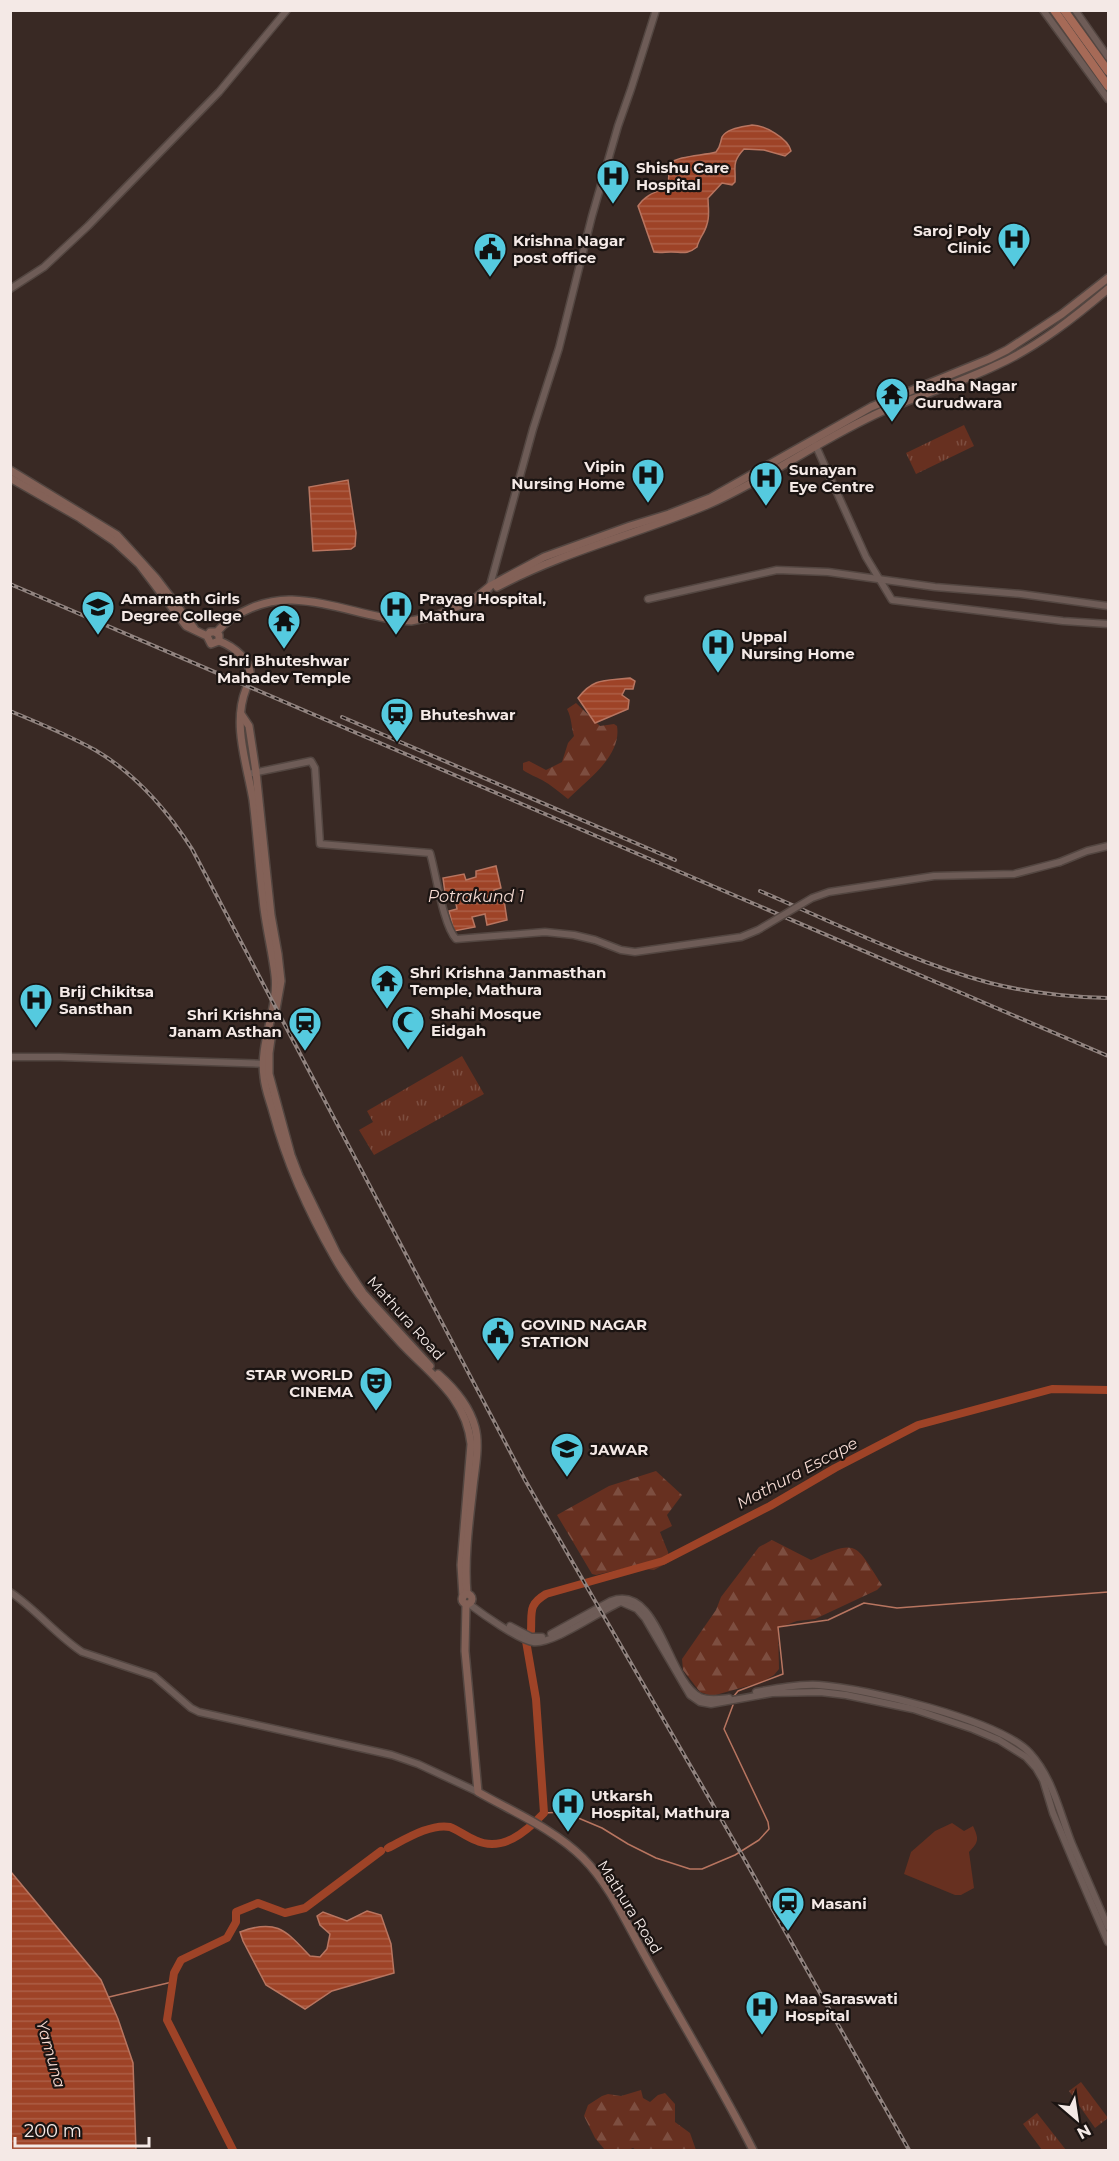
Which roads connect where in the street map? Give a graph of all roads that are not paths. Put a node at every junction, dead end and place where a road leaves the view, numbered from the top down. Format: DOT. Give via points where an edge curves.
graph roads {
  1 [pos="287,10"];
  2 [pos="656,10"];
  3 [pos="1043,10"];
  4 [pos="1054,10"];
  5 [pos="1064,10"];
  6 [pos="1075,10"];
  7 [pos="1108,57"];
  8 [pos="1095,60"];
  9 [pos="1108,71"];
  10 [pos="1108,86"];
  11 [pos="1108,99"];
  12 [pos="1108,278"];
  13 [pos="10,289"];
  14 [pos="1108,289"];
  15 [pos="815,443"];
  16 [pos="10,470"];
  17 [pos="10,478"];
  18 [pos="880,580"];
  19 [pos="489,588"];
  20 [pos="648,599"];
  21 [pos="1108,606"];
  22 [pos="1108,624"];
  23 [pos="198,632"];
  24 [pos="217,632"];
  25 [pos="207,636"];
  26 [pos="219,641"];
  27 [pos="250,678"];
  28 [pos="246,689"];
  29 [pos="252,773"];
  30 [pos="1108,846"];
  31 [pos="10,1057"];
  32 [pos="266,1064"];
  33 [pos="466,1527"];
  34 [pos="10,1592"];
  35 [pos="467,1600"];
  36 [pos="998,1736"];
  37 [pos="478,1792"];
  38 [pos="1108,1927"];
  39 [pos="1108,1942"];
  40 [pos="753,2151"];
  1 -- 13 [label="street" via="205,107 88,226 44,267"];
  2 -- 19 [label="street" via="618,126"];
  3 -- 11 [label="street"];
  4 -- 8 [label="highway"];
  5 -- 8 [label="highway"];
  6 -- 7 [label="street"];
  8 -- 9 [label="highway"];
  8 -- 10 [label="highway"];
  12 -- 15 [label="main road" via="1007,350 871,407"];
  14 -- 15 [label="main road" via="1040,341 998,365"];
  15 -- 18 [label="street"];
  15 -- 19 [label="main road" via="761,480 708,504 569,554"];
  16 -- 23 [label="main road" via="126,542"];
  17 -- 23 [label="main road" via="114,541 139,564 186,626"];
  18 -- 20 [label="street" via="777,570"];
  18 -- 21 [label="street"];
  18 -- 22 [label="street" via="892,600"];
  19 -- 24 [label="main road" via="473,600 411,621 302,601 277,601 236,615"];
  23 -- 25 [label="main road"];
  24 -- 25 [label="main road"];
  24 -- 26 [label="main road"];
  25 -- 26 [label="main road" via="212,644"];
  26 -- 27 [label="main road" via="241,655 252,674"];
  28 -- 29 [label="main road" via="240,729"];
  29 -- 30 [label="street, bridge" via="306,761 315,765 320,843 430,853 456,939 545,932 574,935 635,952 730,939 749,934 829,892 934,876 1014,874"];
  29 -- 32 [label="main road" via="281,981"];
  31 -- 32 [label="street"];
  32 -- 33 [label="main road, Mathura Road" via="264,1079 287,1160 335,1258 365,1303 448,1390 470,1429"];
  32 -- 33 [label="main road, Mathura Road" via="291,1155 338,1254 376,1308 451,1386 471,1415 477,1437"];
  33 -- 35 [label="main road, Mathura Road"];
  34 -- 37 [label="street" via="73,1646 154,1676 199,1712 392,1755"];
  35 -- 36 [label="street" via="516,1635 533,1642 550,1639 621,1602 637,1609 690,1695 700,1702 711,1704 772,1693 830,1693 913,1709"];
  35 -- 36 [label="street" via="537,1639 611,1601 630,1599 649,1616 682,1676 700,1697 729,1698 778,1687 844,1688 941,1711"];
  35 -- 37 [label="main road, Mathura Road" via="466,1663"];
  36 -- 38 [label="street" via="1029,1752 1049,1783"];
  36 -- 39 [label="street" via="1026,1757 1043,1780 1053,1813"];
  37 -- 40 [label="main road, Mathura Road" via="542,1828 585,1860 699,2048"];
}
